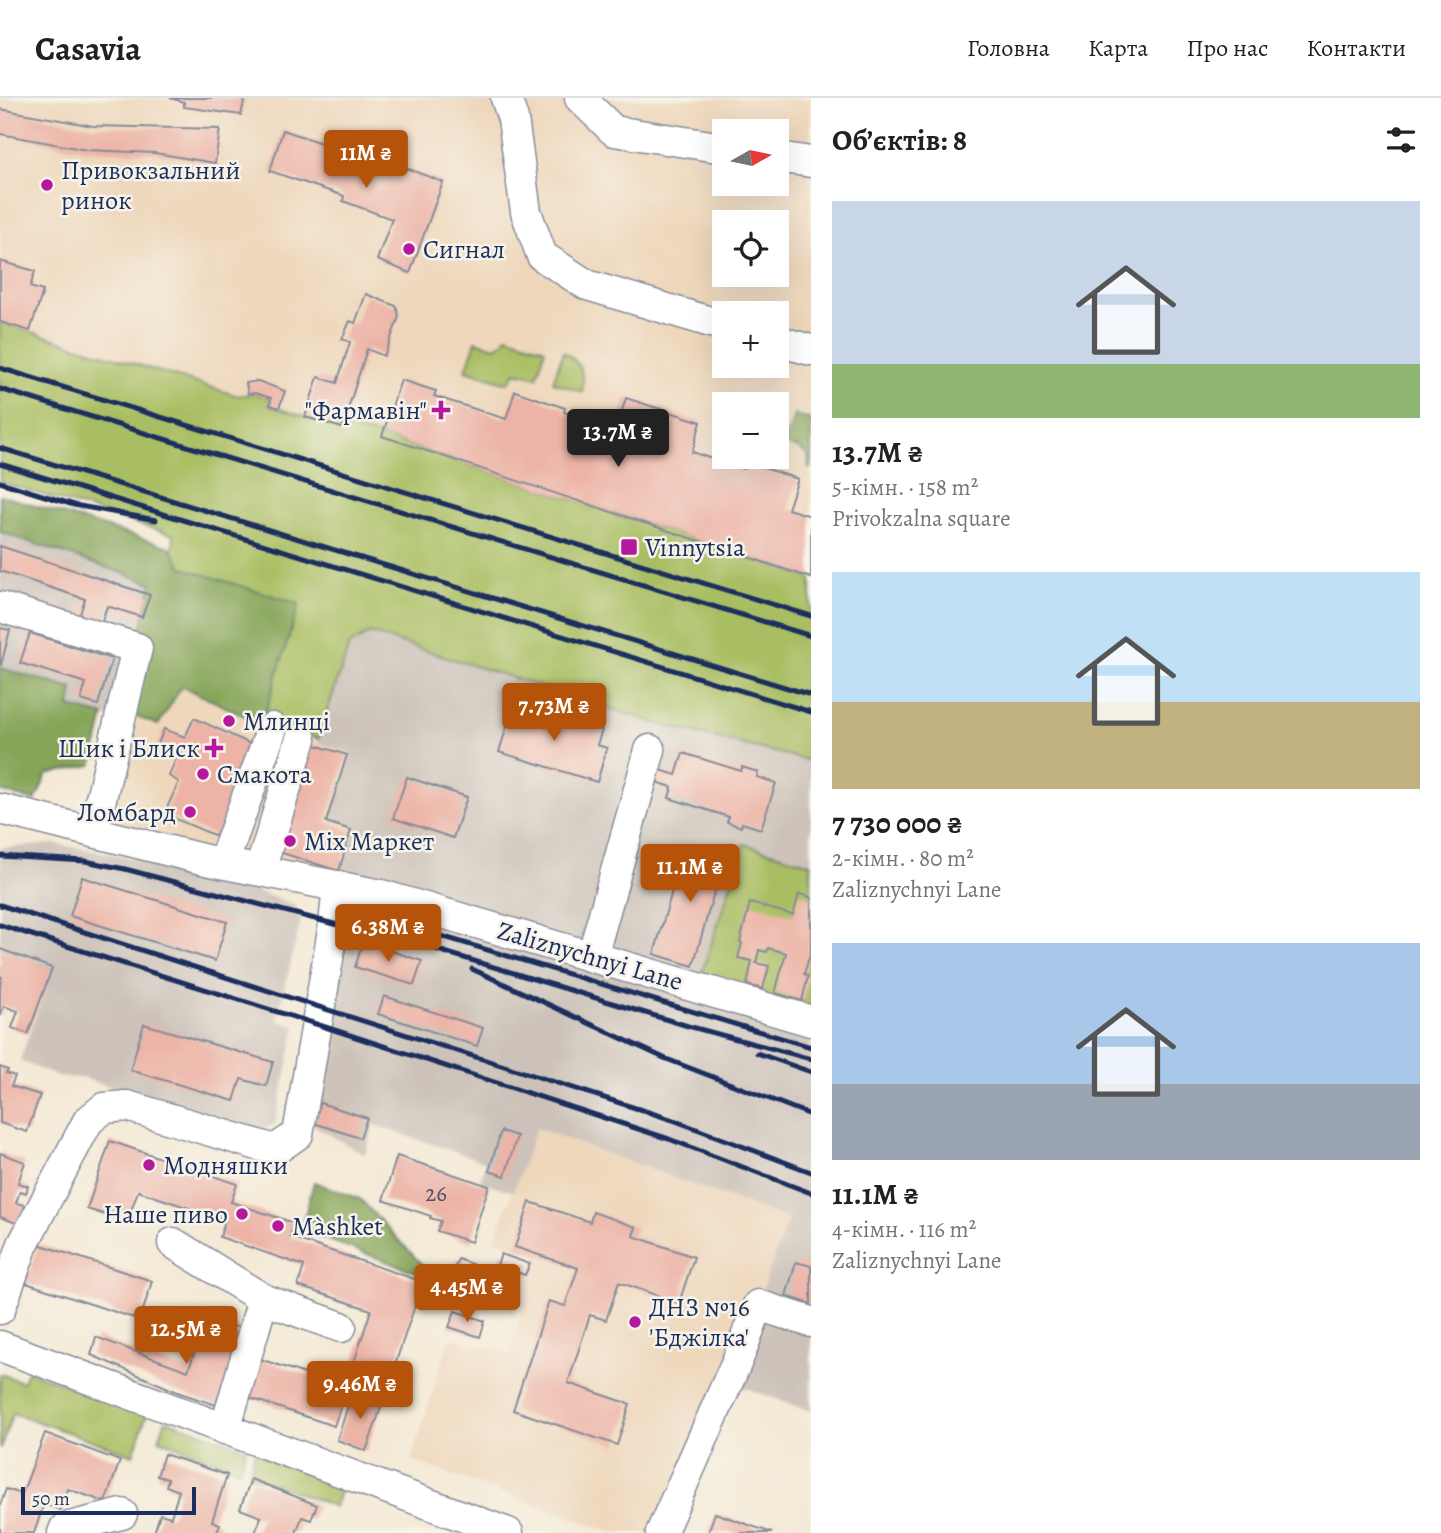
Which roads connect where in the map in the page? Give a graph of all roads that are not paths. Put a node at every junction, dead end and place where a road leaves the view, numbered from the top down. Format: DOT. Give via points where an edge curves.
graph roads {
  1 [pos="506,98"];
  2 [pos="580,98"];
  3 [pos="712,146"];
  4 [pos="789,159"];
  5 [pos="811,162"];
  6 [pos="712,322"];
  7 [pos="789,344"];
  8 [pos="811,350"];
  9 [pos="0,607"];
  10 [pos="272,728"];
  11 [pos="301,739"];
  12 [pos="650,750"];
  13 [pos="0,809"];
  14 [pos="93,832"];
  15 [pos="223,863"];
  16 [pos="260,870"];
  17 [pos="338,886"];
  18 [pos="592,957"];
  19 [pos="811,1021"];
  20 [pos="173,1243"];
  21 [pos="263,1299"];
  22 [pos="0,1309"];
  23 [pos="811,1322"];
  24 [pos="341,1327"];
  25 [pos="0,1346"];
  26 [pos="225,1429"];
  27 [pos="122,1514"];
  28 [pos="497,1531"];
  29 [pos="63,1533"];
  30 [pos="662,1533"];
  1 -- 6 [label="street" via="526,212 542,256 586,285"];
  2 -- 3 [label="street" via="614,131"];
  4 -- 5 [label="street"];
  7 -- 8 [label="street"];
  9 -- 14 [label="street" via="137,648"];
  10 -- 15 [label="street"];
  11 -- 16 [label="street"];
  12 -- 18 [label="street"];
  13 -- 14 [label="street, Zaliznychnyi Lane"];
  14 -- 15 [label="street, Zaliznychnyi Lane"];
  15 -- 16 [label="street, Zaliznychnyi Lane"];
  16 -- 17 [label="street, Zaliznychnyi Lane"];
  17 -- 18 [label="street, Zaliznychnyi Lane"];
  17 -- 22 [label="street" via="298,1134 275,1150 127,1106 104,1108 88,1121 23,1244"];
  18 -- 19 [label="street, Zaliznychnyi Lane"];
  20 -- 21 [label="street"];
  21 -- 24 [label="street"];
  21 -- 26 [label="street"];
  23 -- 30 [label="street" via="758,1306"];
  25 -- 26 [label="street"];
  26 -- 28 [label="street"];
  27 -- 29 [label="street" via="65,1528"];
}
